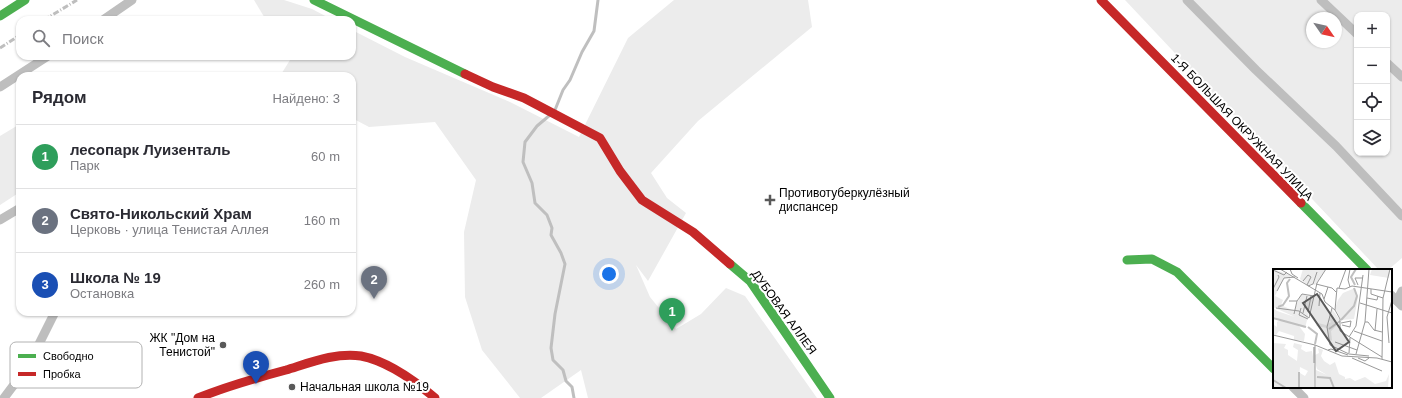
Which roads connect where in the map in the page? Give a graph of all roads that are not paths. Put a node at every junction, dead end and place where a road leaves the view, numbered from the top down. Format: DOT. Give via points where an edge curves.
graph roads {
  1 [pos="24,0"];
  2 [pos="132,0"];
  3 [pos="314,0"];
  4 [pos="1101,0"];
  5 [pos="1186,0"];
  6 [pos="1321,0"];
  7 [pos="0,16"];
  8 [pos="109,16"];
  9 [pos="347,16"];
  10 [pos="356,21"];
  11 [pos="1354,31"];
  12 [pos="42,60"];
  13 [pos="1390,66"];
  14 [pos="23,72"];
  15 [pos="16,77"];
  16 [pos="1402,77"];
  17 [pos="0,87"];
  18 [pos="16,210"];
  19 [pos="1402,216"];
  20 [pos="0,220"];
  21 [pos="1126,260"];
  22 [pos="1365,269"];
  23 [pos="1402,291"];
  24 [pos="1397,300"];
  25 [pos="53,316"];
  26 [pos="40,342"];
  27 [pos="1273,368"];
  28 [pos="12,388"];
  29 [pos="1294,388"];
  30 [pos="4,398"];
  31 [pos="198,398"];
  32 [pos="435,398"];
  33 [pos="830,398"];
  34 [pos="1304,398"];
  1 -- 7 [label="street"];
  2 -- 8 [label="street"];
  3 -- 9 [label="street, ДУБОВАЯ АЛЛЕЯ"];
  4 -- 22 [label="street, 1-Я БОЛЬШАЯ ОКРУЖНАЯ УЛИЦА"];
  5 -- 19 [label="street" via="1336,146"];
  6 -- 11 [label="street"];
  10 -- 33 [label="street, ДУБОВАЯ АЛЛЕЯ" via="557,115 600,138 642,200 693,232 750,281"];
  12 -- 14 [label="street"];
  13 -- 16 [label="street"];
  15 -- 17 [label="street"];
  18 -- 20 [label="street"];
  21 -- 27 [label="street" via="1152,259 1177,272"];
  23 -- 24 [label="street"];
  25 -- 26 [label="street"];
  28 -- 30 [label="street"];
  29 -- 34 [label="street"];
  31 -- 32 [label="street" via="331,357 361,356 394,371"];
}
